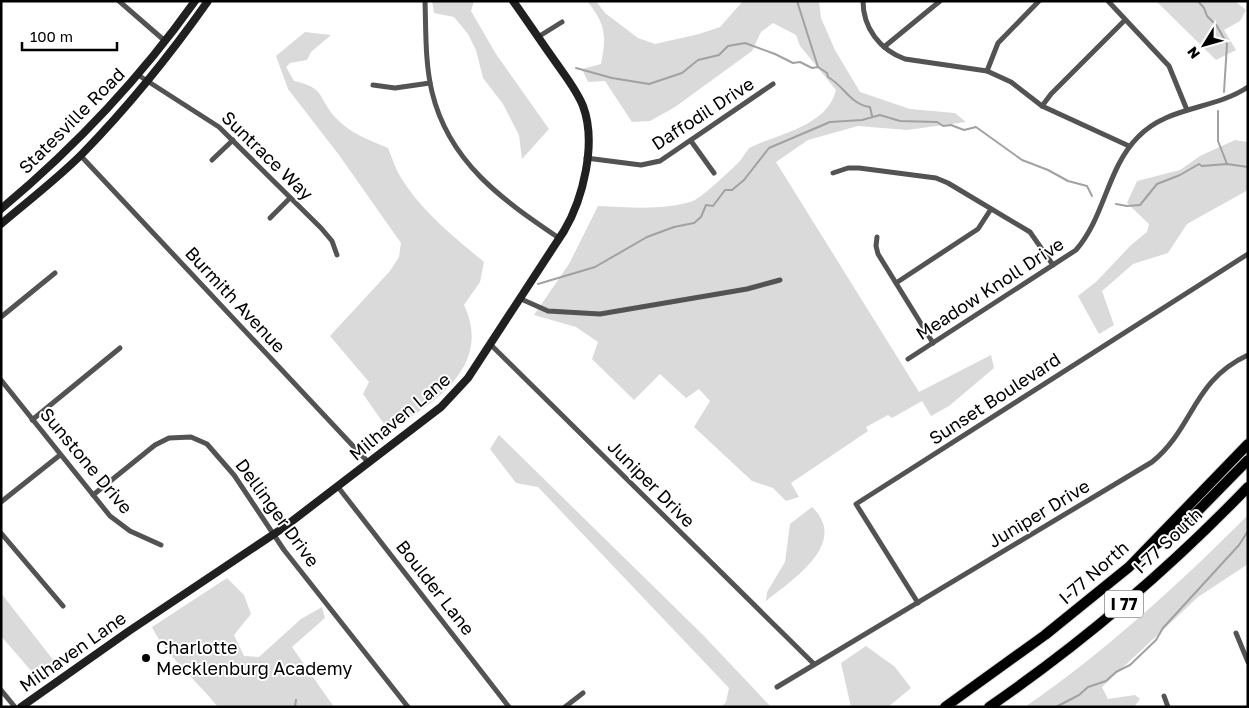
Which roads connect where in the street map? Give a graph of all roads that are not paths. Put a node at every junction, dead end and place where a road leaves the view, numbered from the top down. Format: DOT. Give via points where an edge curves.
graph roads {
  1 [pos="119,1"];
  2 [pos="195,1"];
  3 [pos="208,1"];
  4 [pos="425,1"];
  5 [pos="513,1"];
  6 [pos="863,1"];
  7 [pos="940,1"];
  8 [pos="1038,1"];
  9 [pos="1108,1"];
  10 [pos="1125,20"];
  11 [pos="562,22"];
  12 [pos="538,37"];
  13 [pos="166,41"];
  14 [pos="884,47"];
  15 [pos="987,71"];
  16 [pos="138,75"];
  17 [pos="147,81"];
  18 [pos="430,83"];
  19 [pos="773,84"];
  20 [pos="373,85"];
  21 [pos="1248,87"];
  22 [pos="1042,106"];
  23 [pos="1187,110"];
  24 [pos="233,140"];
  25 [pos="691,141"];
  26 [pos="1129,146"];
  27 [pos="80,155"];
  28 [pos="586,158"];
  29 [pos="212,160"];
  30 [pos="714,173"];
  31 [pos="833,173"];
  32 [pos="290,198"];
  33 [pos="1,209"];
  34 [pos="991,209"];
  35 [pos="270,218"];
  36 [pos="1,224"];
  37 [pos="878,237"];
  38 [pos="560,238"];
  39 [pos="1248,254"];
  40 [pos="337,255"];
  41 [pos="1053,265"];
  42 [pos="55,273"];
  43 [pos="780,280"];
  44 [pos="896,283"];
  45 [pos="521,299"];
  46 [pos="1,317"];
  47 [pos="933,343"];
  48 [pos="490,344"];
  49 [pos="120,348"];
  50 [pos="1248,355"];
  51 [pos="908,359"];
  52 [pos="1,380"];
  53 [pos="32,420"];
  54 [pos="1248,444"];
  55 [pos="60,455"];
  56 [pos="1248,460"];
  57 [pos="369,464"];
  58 [pos="338,487"];
  59 [pos="1248,487"];
  60 [pos="93,495"];
  61 [pos="1,502"];
  62 [pos="1,532"];
  63 [pos="273,535"];
  64 [pos="161,545"];
  65 [pos="1129,567"];
  66 [pos="918,603"];
  67 [pos="63,606"];
  68 [pos="1236,633"];
  69 [pos="1248,662"];
  70 [pos="814,664"];
  71 [pos="777,687"];
  72 [pos="1,690"];
  73 [pos="583,693"];
  74 [pos="1164,696"];
  75 [pos="15,707"];
  76 [pos="21,707"];
  77 [pos="408,707"];
  78 [pos="509,707"];
  79 [pos="565,707"];
  80 [pos="944,707"];
  81 [pos="989,707"];
  82 [pos="1168,707"];
  1 -- 13 [label="street"];
  2 -- 13 [label="street, Statesville Road"];
  3 -- 17 [label="street, Statesville Road"];
  4 -- 18 [label="street"];
  5 -- 12 [label="street, Milhaven Lane"];
  6 -- 14 [label="street" via="867,25"];
  7 -- 14 [label="street"];
  8 -- 15 [label="street" via="998,43"];
  9 -- 10 [label="street"];
  10 -- 22 [label="street"];
  10 -- 23 [label="street" via="1168,66"];
  11 -- 12 [label="street"];
  12 -- 28 [label="street, Milhaven Lane" via="582,105 586,118"];
  13 -- 16 [label="street, Statesville Road"];
  14 -- 15 [label="street" via="905,59"];
  15 -- 22 [label="street" via="1010,82"];
  16 -- 17 [label="street, Suntrace Way"];
  16 -- 33 [label="street, Statesville Road" via="64,155"];
  17 -- 24 [label="street, Suntrace Way" via="214,123"];
  17 -- 27 [label="street, Statesville Road"];
  18 -- 20 [label="street" via="395,88"];
  18 -- 38 [label="street" via="448,133 471,168 496,194"];
  19 -- 25 [label="street, Daffodil Drive"];
  21 -- 23 [label="street, Meadow Knoll Drive" via="1222,101"];
  22 -- 26 [label="street"];
  23 -- 26 [label="street, Meadow Knoll Drive" via="1155,123"];
  24 -- 29 [label="street"];
  24 -- 32 [label="street, Suntrace Way"];
  25 -- 28 [label="street, Daffodil Drive" via="668,156 646,164"];
  25 -- 30 [label="street"];
  26 -- 41 [label="street, Meadow Knoll Drive" via="1091,231 1076,250"];
  27 -- 36 [label="street, Statesville Road"];
  27 -- 57 [label="street, Burmith Avenue"];
  28 -- 38 [label="street, Milhaven Lane" via="581,195"];
  31 -- 34 [label="street" via="859,168 936,178"];
  32 -- 35 [label="street"];
  32 -- 40 [label="street, Suntrace Way" via="332,241"];
  34 -- 41 [label="street" via="1030,232"];
  34 -- 44 [label="street" via="978,229"];
  37 -- 44 [label="street" via="878,254"];
  38 -- 45 [label="street, Milhaven Lane"];
  39 -- 66 [label="street, Sunset Boulevard" via="856,504"];
  41 -- 47 [label="street, Meadow Knoll Drive"];
  42 -- 46 [label="street"];
  43 -- 45 [label="street" via="747,289 600,314 548,311"];
  44 -- 47 [label="street"];
  45 -- 48 [label="street, Milhaven Lane"];
  47 -- 51 [label="street, Meadow Knoll Drive"];
  48 -- 57 [label="street, Milhaven Lane" via="454,395"];
  48 -- 70 [label="street, Juniper Drive"];
  49 -- 53 [label="street"];
  50 -- 66 [label="street, Juniper Drive" via="1226,366 1212,379 1169,445 1152,462"];
  52 -- 53 [label="street, Sunstone Drive"];
  53 -- 55 [label="street, Sunstone Drive"];
  54 -- 65 [label="highway, I-77 North / I 77"];
  55 -- 60 [label="street, Sunstone Drive"];
  55 -- 61 [label="street"];
  56 -- 65 [label="highway, I 77" via="1191,518"];
  57 -- 58 [label="street, Milhaven Lane"];
  58 -- 63 [label="street, Milhaven Lane"];
  58 -- 78 [label="street, Boulder Lane"];
  59 -- 81 [label="highway, I-77 South / I 77" via="1124,604"];
  60 -- 63 [label="street, Dellinger Drive" via="162,441 176,436 191,437 216,452"];
  60 -- 64 [label="street, Sunstone Drive" via="120,525"];
  62 -- 67 [label="street"];
  63 -- 76 [label="street, Milhaven Lane"];
  63 -- 77 [label="street, Dellinger Drive"];
  65 -- 80 [label="highway, I-77 North / I 77" via="1024,651"];
  66 -- 70 [label="street, Juniper Drive"];
  68 -- 69 [label="street"];
  70 -- 71 [label="street, Juniper Drive"];
  72 -- 75 [label="street"];
  73 -- 79 [label="street"];
  74 -- 82 [label="street"];
}
